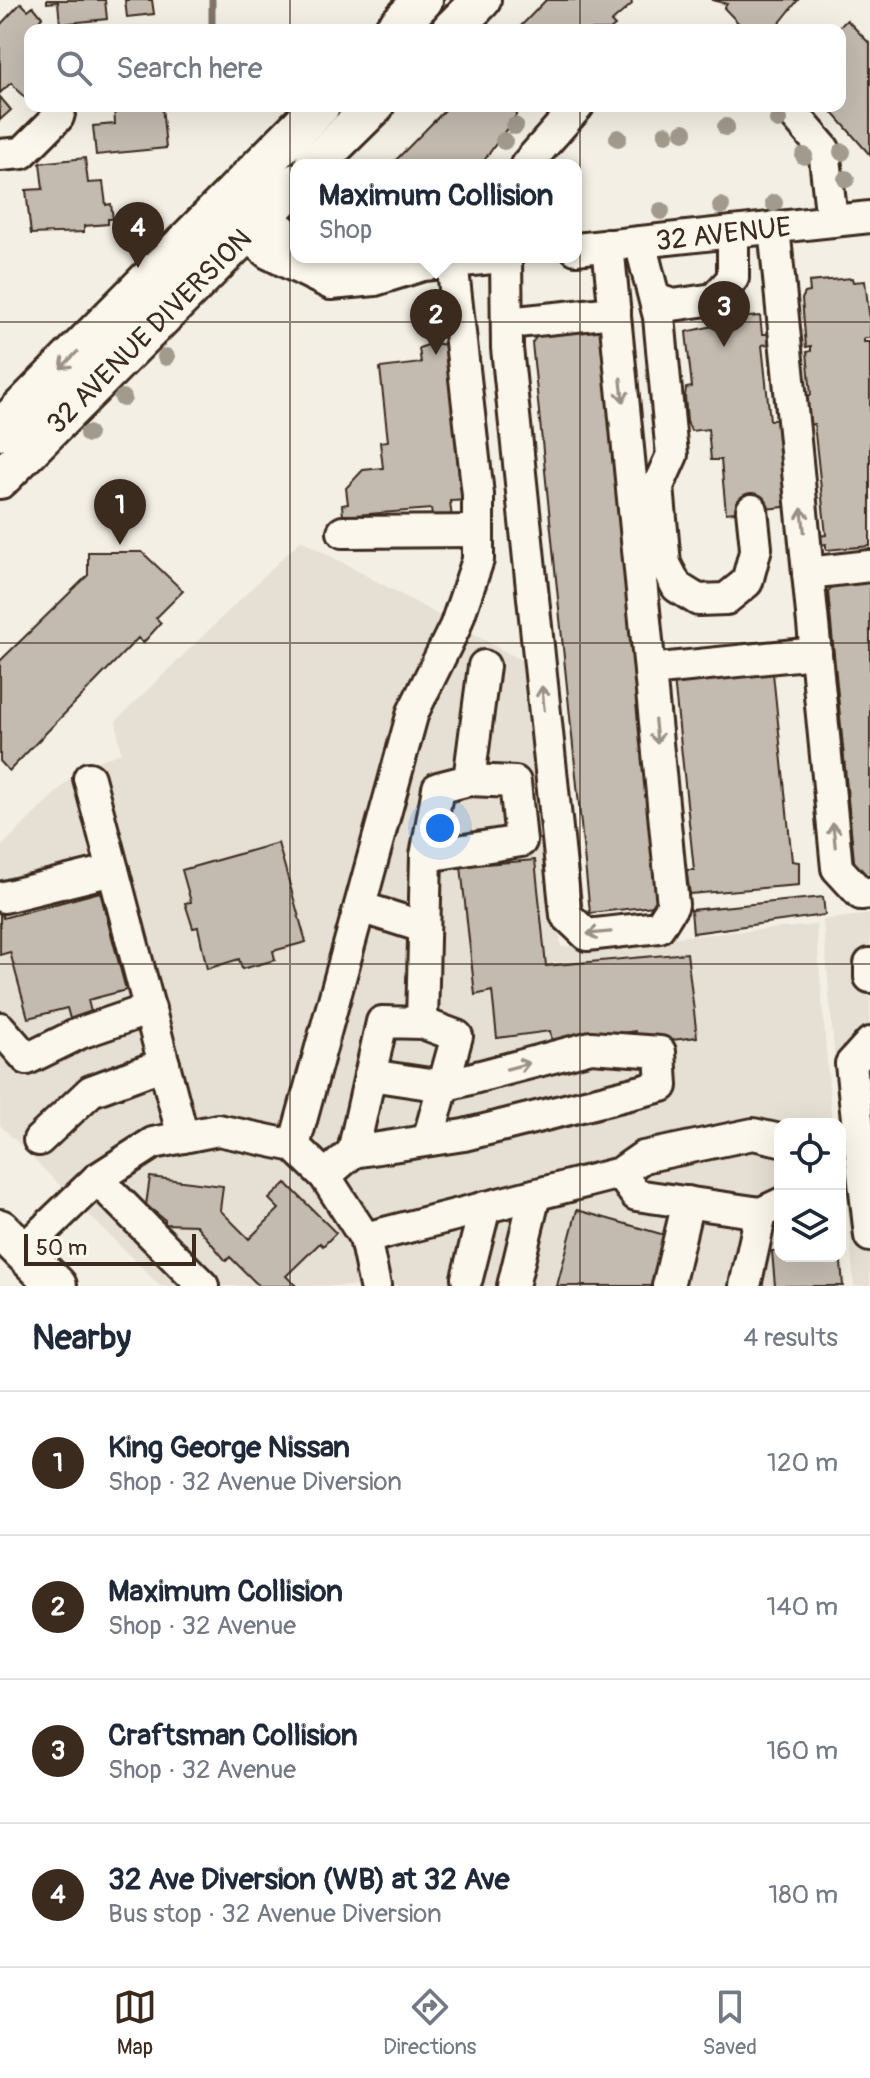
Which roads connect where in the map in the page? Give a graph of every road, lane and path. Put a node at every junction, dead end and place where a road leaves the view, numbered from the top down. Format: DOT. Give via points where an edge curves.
graph roads {
  1 [pos="423,0"];
  2 [pos="481,0"];
  3 [pos="400,24"];
  4 [pos="457,24"];
  5 [pos="59,112"];
  6 [pos="316,112"];
  7 [pos="368,112"];
  8 [pos="573,112"];
  9 [pos="792,112"];
  10 [pos="0,155"];
  11 [pos="320,159"];
  12 [pos="531,159"];
  13 [pos="290,186"];
  14 [pos="240,213"];
  15 [pos="870,217"];
  16 [pos="832,221"];
  17 [pos="774,227"];
  18 [pos="733,232"];
  19 [pos="290,238"];
  20 [pos="627,243"];
  21 [pos="582,248"];
  22 [pos="290,261"];
  23 [pos="292,263"];
  24 [pos="438,263"];
  25 [pos="504,263"];
  26 [pos="655,299"];
  27 [pos="615,312"];
  28 [pos="507,323"];
  29 [pos="671,442"];
  30 [pos="4,455"];
  31 [pos="752,510"];
  32 [pos="478,531"];
  33 [pos="343,532"];
  34 [pos="870,566"];
  35 [pos="808,573"];
  36 [pos="816,653"];
  37 [pos="484,666"];
  38 [pos="650,670"];
  39 [pos="89,778"];
  40 [pos="469,780"];
  41 [pos="426,856"];
  42 [pos="113,870"];
  43 [pos="870,893"];
  44 [pos="4,897"];
  45 [pos="360,907"];
  46 [pos="423,927"];
  47 [pos="870,964"];
  48 [pos="870,977"];
  49 [pos="150,1009"];
  50 [pos="422,1023"];
  51 [pos="0,1028"];
  52 [pos="870,1043"];
  53 [pos="164,1064"];
  54 [pos="370,1075"];
  55 [pos="443,1086"];
  56 [pos="183,1137"];
  57 [pos="774,1139"];
  58 [pos="39,1140"];
  59 [pos="428,1140"];
  60 [pos="294,1146"];
  61 [pos="353,1152"];
  62 [pos="620,1173"];
  63 [pos="325,1176"];
  64 [pos="97,1179"];
  65 [pos="535,1195"];
  66 [pos="688,1202"];
  67 [pos="485,1207"];
  68 [pos="770,1208"];
  69 [pos="870,1236"];
  70 [pos="365,1238"];
  71 [pos="11,1240"];
  72 [pos="467,1278"];
  73 [pos="57,1286"];
  74 [pos="203,1286"];
  75 [pos="375,1286"];
  76 [pos="513,1286"];
  77 [pos="668,1286"];
  78 [pos="745,1286"];
  1 -- 3 [label="main road"];
  2 -- 4 [label="main road"];
  5 -- 10 [label="street" via="22,153"];
  6 -- 14 [label="main road, 32 AVENUE DIVERSION"];
  7 -- 11 [label="main road"];
  8 -- 12 [label="street"];
  9 -- 16 [label="street" via="824,149"];
  13 -- 14 [label="main road, 32 AVENUE DIVERSION"];
  14 -- 19 [label="street"];
  14 -- 22 [label="street"];
  14 -- 30 [label="main road, 32 AVENUE DIVERSION"];
  15 -- 16 [label="street, 32 AVENUE"];
  16 -- 17 [label="street, 32 AVENUE"];
  17 -- 18 [label="street, 32 AVENUE"];
  35 -- 17 [label="street, one-way"];
  18 -- 20 [label="street, 32 AVENUE"];
  18 -- 26 [label="street" via="733,278 714,299 673,305"];
  20 -- 21 [label="street, 32 AVENUE"];
  20 -- 26 [label="street"];
  20 -- 27 [label="street"];
  20 -- 29 [label="street" via="650,414"];
  23 -- 24 [label="street" via="331,284 375,280"];
  24 -- 32 [label="street" via="478,495"];
  25 -- 28 [label="street"];
  26 -- 29 [label="street"];
  27 -- 28 [label="street"];
  27 -- 38 [label="street, one-way"];
  38 -- 28 [label="street, one-way" via="673,905 659,927 587,935 566,915"];
  29 -- 31 [label="street" via="658,486 665,564 677,587 698,600 726,599 747,582 756,548"];
  32 -- 33 [label="street"];
  32 -- 45 [label="street" via="478,560 455,627 413,712"];
  34 -- 35 [label="street"];
  35 -- 36 [label="street"];
  36 -- 38 [label="street"];
  43 -- 36 [label="street, one-way" via="861,894 837,868"];
  37 -- 40 [label="street"];
  39 -- 42 [label="street"];
  40 -- 41 [label="street" via="438,788"];
  40 -- 41 [label="street" via="515,782 521,841"];
  41 -- 46 [label="street"];
  42 -- 44 [label="street"];
  42 -- 49 [label="street"];
  45 -- 46 [label="street"];
  45 -- 60 [label="street"];
  46 -- 50 [label="street"];
  47 -- 48 [label="street"];
  49 -- 51 [label="street" via="80,1033 27,1059"];
  49 -- 53 [label="street"];
  50 -- 54 [label="street" via="382,1022"];
  50 -- 55 [label="street" via="457,1036"];
  52 -- 69 [label="street" via="851,1064"];
  53 -- 56 [label="street"];
  53 -- 58 [label="street" via="91,1091"];
  54 -- 55 [label="street"];
  54 -- 61 [label="street"];
  55 -- 59 [label="street"];
  55 -- 59 [label="street, one-way" via="591,1047 660,1052 662,1086"];
  56 -- 60 [label="street" via="218,1130"];
  56 -- 64 [label="street" via="153,1143"];
  57 -- 62 [label="street" via="753,1134 643,1157"];
  59 -- 61 [label="street"];
  60 -- 63 [label="street"];
  61 -- 63 [label="street"];
  62 -- 65 [label="street"];
  62 -- 66 [label="street" via="636,1195"];
  63 -- 70 [label="street"];
  64 -- 71 [label="street"];
  64 -- 74 [label="street"];
  65 -- 67 [label="street"];
  65 -- 76 [label="street"];
  66 -- 68 [label="street"];
  66 -- 77 [label="street"];
  67 -- 70 [label="street"];
  67 -- 72 [label="street"];
  68 -- 78 [label="street"];
  70 -- 75 [label="street"];
  71 -- 73 [label="main road"];
}
